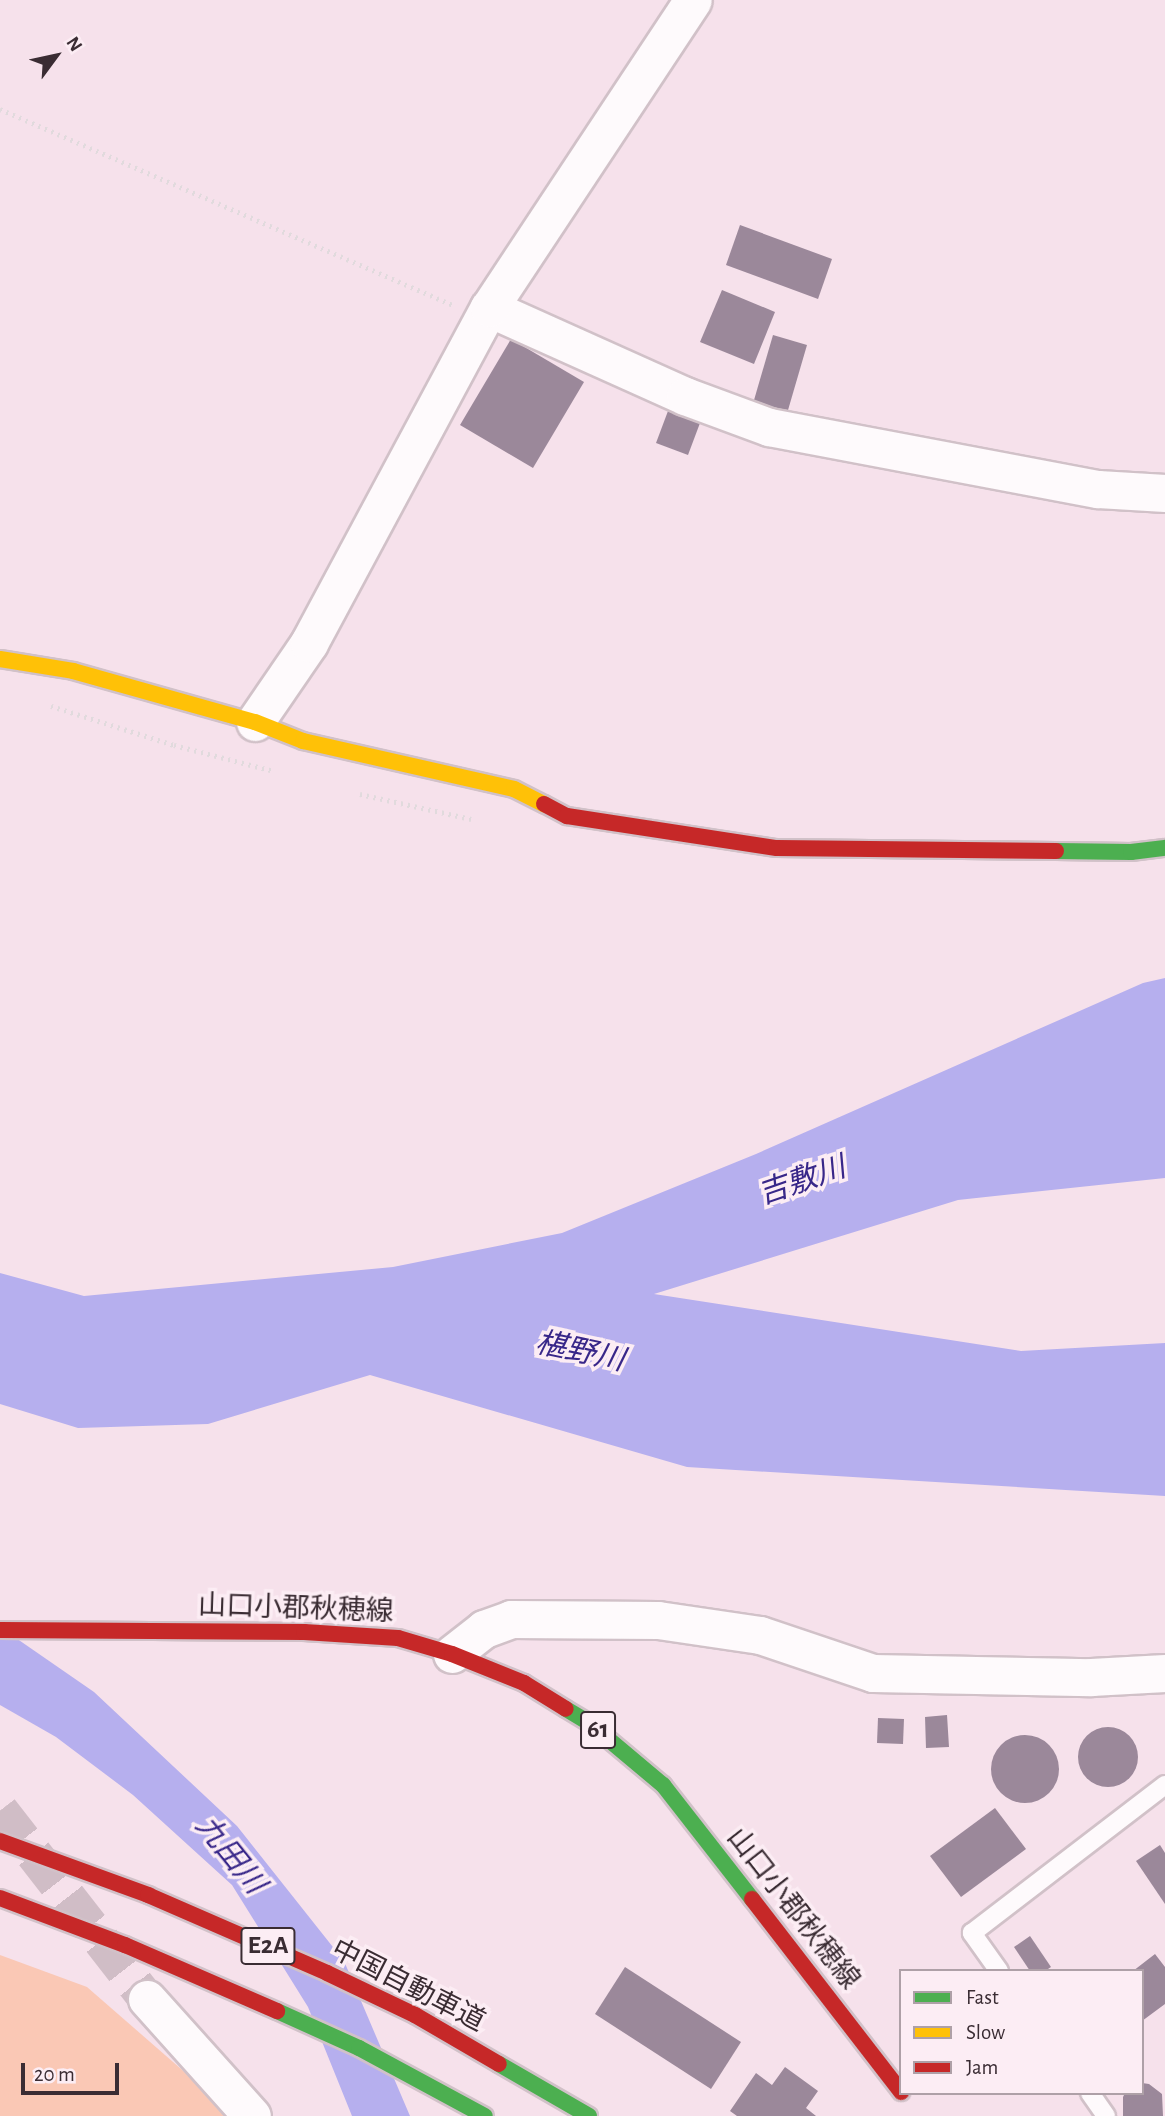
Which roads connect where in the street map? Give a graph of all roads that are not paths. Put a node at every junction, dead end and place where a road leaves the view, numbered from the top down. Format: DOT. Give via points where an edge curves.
graph roads {
  1 [pos="693,0"];
  2 [pos="486,313"];
  3 [pos="1165,493"];
  4 [pos="0,659"];
  5 [pos="255,722"];
  6 [pos="1165,848"];
  7 [pos="0,1630"];
  8 [pos="452,1654"];
  9 [pos="1165,1673"];
  10 [pos="1165,1785"];
  11 [pos="0,1841"];
  12 [pos="0,1898"];
  13 [pos="998,1969"];
  14 [pos="147,1999"];
  15 [pos="899,2090"];
  16 [pos="903,2095"];
  17 [pos="1091,2095"];
  18 [pos="913,2108"];
  19 [pos="252,2116"];
  20 [pos="485,2116"];
  21 [pos="589,2116"];
  22 [pos="1106,2116"];
  1 -- 2 [label="street"];
  2 -- 3 [label="street" via="769,427 1098,489"];
  2 -- 5 [label="street" via="309,643"];
  4 -- 5 [label="main road" via="73,671"];
  5 -- 6 [label="main road" via="303,741 514,789 567,816 777,848 1117,852"];
  7 -- 8 [label="main road, 山口小郡秋穂線 / 61" via="304,1632 398,1638"];
  8 -- 9 [label="street" via="484,1629 511,1619 658,1620 761,1635 873,1673 1091,1677"];
  8 -- 15 [label="main road, 山口小郡秋穂線 / 61" via="524,1683 589,1723 663,1785"];
  10 -- 13 [label="lane" via="972,1933"];
  11 -- 21 [label="main road, 中国自動車道 / E2A" via="64,1862 289,1955 415,2015"];
  12 -- 20 [label="main road, E2A" via="125,1945 359,2048"];
  14 -- 19 [label="street"];
  16 -- 18 [label="main road, 山口小郡秋穂線 / 61"];
  17 -- 22 [label="lane"];
}
